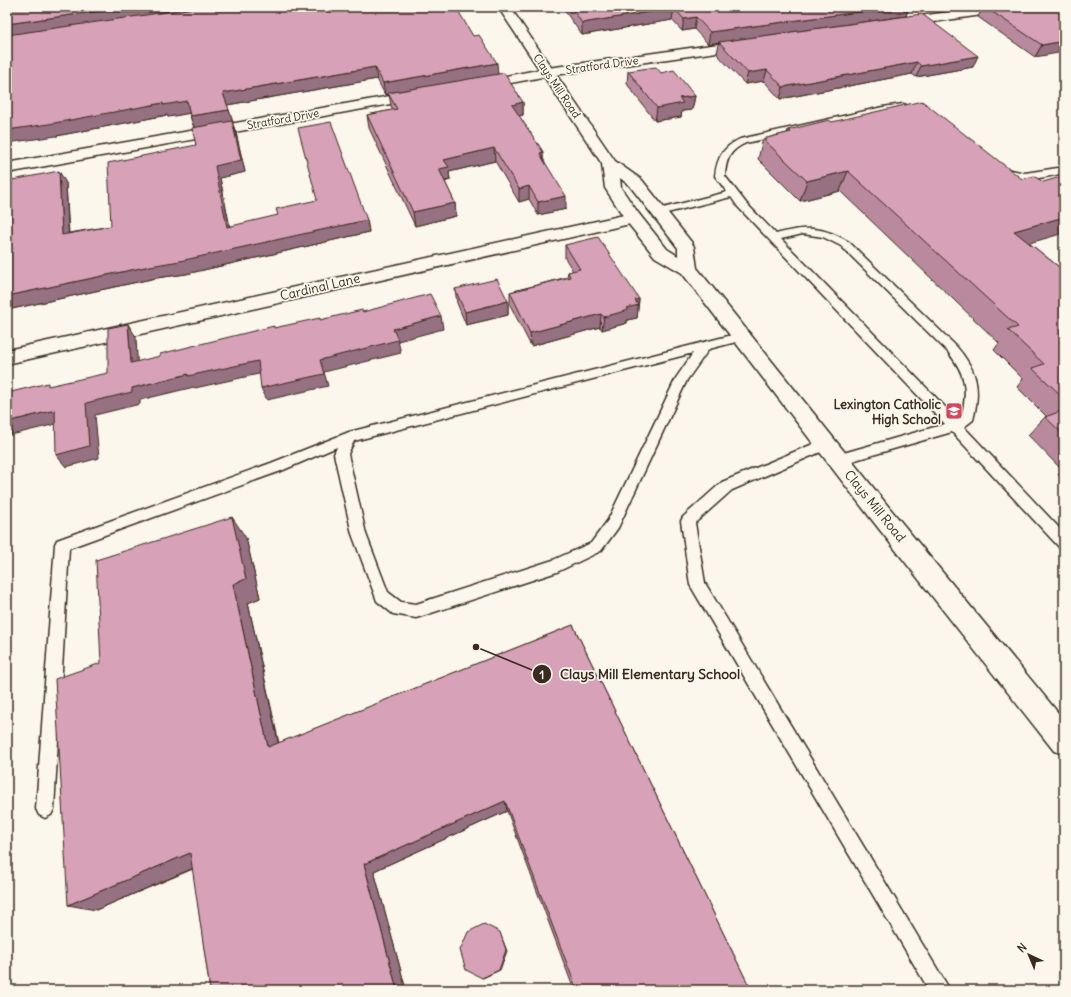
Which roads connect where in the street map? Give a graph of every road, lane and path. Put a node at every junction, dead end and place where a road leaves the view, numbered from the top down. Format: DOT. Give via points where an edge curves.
graph roads {
  1 [pos="504,7"];
  2 [pos="1010,7"];
  3 [pos="883,25"];
  4 [pos="756,43"];
  5 [pos="548,72"];
  6 [pos="469,86"];
  7 [pos="430,93"];
  8 [pos="913,108"];
  9 [pos="610,164"];
  10 [pos="990,165"];
  11 [pos="7,168"];
  12 [pos="1064,170"];
  13 [pos="733,194"];
  14 [pos="659,212"];
  15 [pos="633,218"];
  16 [pos="774,238"];
  17 [pos="688,269"];
  18 [pos="740,337"];
  19 [pos="705,346"];
  20 [pos="7,356"];
  21 [pos="955,426"];
  22 [pos="349,437"];
  23 [pos="832,452"];
  24 [pos="1064,543"];
  25 [pos="1064,741"];
  26 [pos="45,808"];
  27 [pos="940,990"];
  1 -- 5 [label="street, Clays Mill Road"];
  2 -- 3 [label="street"];
  4 -- 5 [label="street, Stratford Drive"];
  5 -- 6 [label="street, Stratford Drive"];
  5 -- 9 [label="street, Clays Mill Road"];
  7 -- 11 [label="street, Stratford Drive"];
  8 -- 13 [label="lane" via="883,110 743,140 732,145 720,163 720,176"];
  9 -- 14 [label="street, Clays Mill Road" via="636,184"];
  9 -- 15 [label="street, Clays Mill Road" via="613,188"];
  10 -- 12 [label="lane" via="1008,174 1030,177"];
  13 -- 14 [label="lane"];
  13 -- 16 [label="lane"];
  14 -- 17 [label="street, Clays Mill Road" via="686,247"];
  15 -- 17 [label="street, Clays Mill Road" via="661,252"];
  15 -- 20 [label="street, Cardinal Lane"];
  16 -- 21 [label="lane"];
  16 -- 21 [label="lane" via="801,230 831,235 845,244 952,349 964,362 971,380 973,399 968,416"];
  17 -- 18 [label="street, Clays Mill Road"];
  18 -- 19 [label="lane"];
  18 -- 23 [label="street, Clays Mill Road"];
  19 -- 22 [label="lane"];
  19 -- 22 [label="lane" via="682,378 613,524 596,547 557,566 416,611 398,609 382,596 359,534 341,454"];
  21 -- 23 [label="lane"];
  21 -- 24 [label="lane"];
  22 -- 26 [label="lane" via="276,467 62,544"];
  23 -- 25 [label="street, Clays Mill Road"];
  23 -- 27 [label="lane" via="727,486 688,521 698,585"];
}
